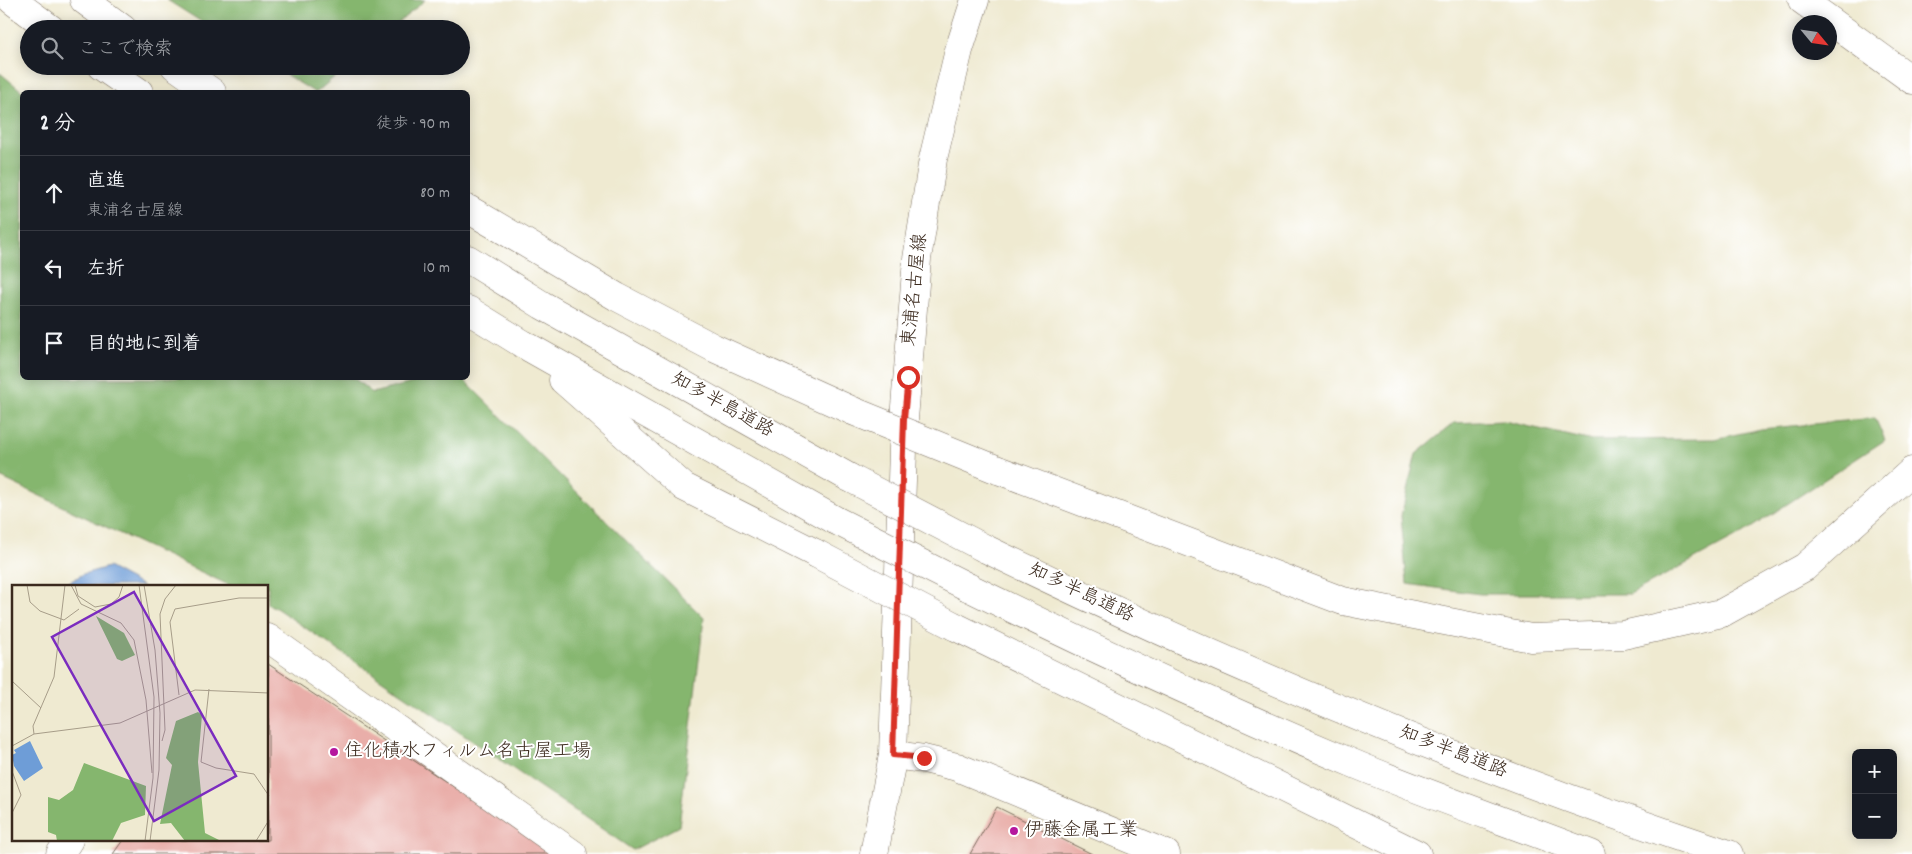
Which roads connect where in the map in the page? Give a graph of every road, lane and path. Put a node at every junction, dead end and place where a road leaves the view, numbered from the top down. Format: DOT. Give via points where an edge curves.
graph roads {
  1 [pos="12,0"];
  2 [pos="84,0"];
  3 [pos="975,0"];
  4 [pos="1802,0"];
  5 [pos="39,20"];
  6 [pos="111,20"];
  7 [pos="115,75"];
  8 [pos="188,75"];
  9 [pos="1912,80"];
  10 [pos="136,90"];
  11 [pos="209,90"];
  12 [pos="470,210"];
  13 [pos="470,260"];
  14 [pos="470,311"];
  15 [pos="523,344"];
  16 [pos="1912,471"];
  17 [pos="269,639"];
  18 [pos="893,755"];
  19 [pos="68,842"];
  20 [pos="60,854"];
  21 [pos="573,854"];
  22 [pos="874,854"];
  23 [pos="1166,854"];
  24 [pos="1418,854"];
  25 [pos="1591,854"];
  26 [pos="1729,854"];
  1 -- 5 [label="main road"];
  2 -- 6 [label="main road"];
  3 -- 18 [label="main road, 東浦名古屋線" via="959,50 933,159 917,258 904,419"];
  4 -- 9 [label="main road"];
  7 -- 10 [label="main road"];
  8 -- 11 [label="main road"];
  12 -- 16 [label="main road, bridge" via="617,297 714,348 853,411 998,470 1343,601 1530,638 1623,635 1722,613 1805,567"];
  13 -- 26 [label="main road, 知多半島道路, bridge" via="542,305 850,478 1091,600 1371,721 1622,819"];
  14 -- 15 [label="main road"];
  15 -- 24 [label="main road, bridge" via="684,486 954,626"];
  15 -- 25 [label="main road, bridge" via="835,520 1081,642 1342,758"];
  17 -- 21 [label="main road"];
  18 -- 22 [label="main road, 東浦名古屋線"];
  18 -- 23 [label="main road" via="924,758 957,767"];
  19 -- 20 [label="main road"];
}
